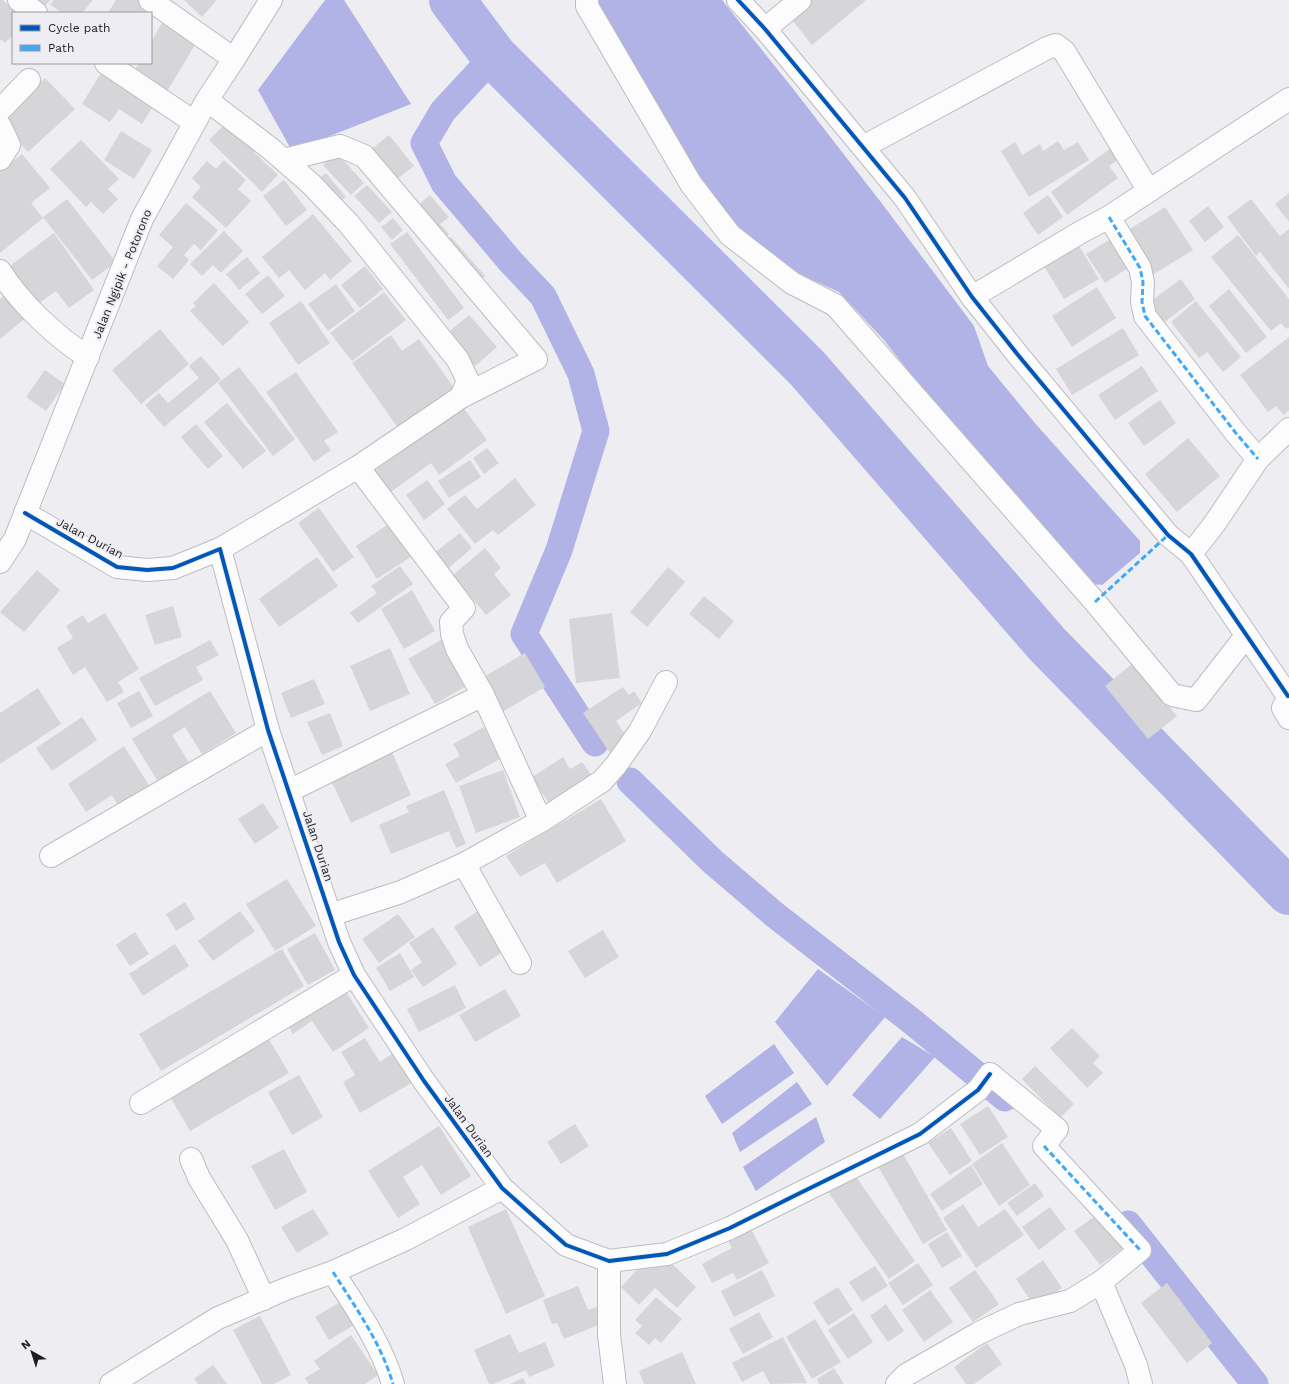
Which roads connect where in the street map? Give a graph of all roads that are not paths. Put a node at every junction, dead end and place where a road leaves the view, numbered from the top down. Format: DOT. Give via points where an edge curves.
graph roads {
  1 [pos="19,0"];
  2 [pos="150,0"];
  3 [pos="271,0"];
  4 [pos="587,0"];
  5 [pos="738,0"];
  6 [pos="800,0"];
  7 [pos="35,12"];
  8 [pos="764,29"];
  9 [pos="234,59"];
  10 [pos="107,64"];
  11 [pos="29,80"];
  12 [pos="1289,98"];
  13 [pos="207,100"];
  14 [pos="0,110"];
  15 [pos="194,122"];
  16 [pos="0,126"];
  17 [pos="863,147"];
  18 [pos="0,159"];
  19 [pos="284,160"];
  20 [pos="1149,191"];
  21 [pos="1109,217"];
  22 [pos="0,271"];
  23 [pos="972,298"];
  24 [pos="88,357"];
  25 [pos="461,397"];
  26 [pos="1289,429"];
  27 [pos="1258,459"];
  28 [pos="358,467"];
  29 [pos="25,513"];
  30 [pos="7,535"];
  31 [pos="220,549"];
  32 [pos="1191,554"];
  33 [pos="0,562"];
  34 [pos="1246,636"];
  35 [pos="666,682"];
  36 [pos="483,695"];
  37 [pos="1289,703"];
  38 [pos="268,730"];
  39 [pos="289,791"];
  40 [pos="541,821"];
  41 [pos="52,856"];
  42 [pos="464,864"];
  43 [pos="330,915"];
  44 [pos="520,963"];
  45 [pos="354,975"];
  46 [pos="141,1103"];
  47 [pos="191,1160"];
  48 [pos="502,1188"];
  49 [pos="610,1261"];
  50 [pos="333,1272"];
  51 [pos="1101,1282"];
  52 [pos="264,1299"];
  53 [pos="111,1384"];
  54 [pos="393,1384"];
  55 [pos="615,1384"];
  56 [pos="897,1384"];
  57 [pos="1141,1384"];
  1 -- 7 [label="street"];
  2 -- 9 [label="street"];
  3 -- 9 [label="street, Jalan Ngipik - Potorono"];
  4 -- 34 [label="street" via="587,6 691,184 730,235 792,283 835,305 1095,602 1172,695 1196,700"];
  5 -- 8 [label="street"];
  6 -- 8 [label="street"];
  8 -- 17 [label="street"];
  9 -- 13 [label="street, Jalan Ngipik - Potorono"];
  10 -- 15 [label="street"];
  11 -- 14 [label="street"];
  12 -- 20 [label="street"];
  13 -- 15 [label="street, Jalan Ngipik - Potorono"];
  13 -- 19 [label="street"];
  15 -- 24 [label="street, Jalan Ngipik - Potorono" via="142,219"];
  16 -- 18 [label="street" via="10,145"];
  17 -- 20 [label="street" via="1056,45 1064,51"];
  17 -- 23 [label="street" via="905,198"];
  19 -- 25 [label="street" via="350,224 458,360 468,381"];
  19 -- 25 [label="street" via="340,146 364,156 536,359"];
  20 -- 21 [label="street"];
  21 -- 23 [label="street"];
  21 -- 27 [label="street" via="1140,268 1144,282 1142,302 1145,316"];
  22 -- 24 [label="street" via="31,310"];
  23 -- 32 [label="street" via="1168,535"];
  24 -- 29 [label="street, Jalan Ngipik - Potorono"];
  25 -- 28 [label="street"];
  26 -- 27 [label="street"];
  27 -- 32 [label="street" via="1216,523"];
  28 -- 31 [label="street"];
  28 -- 36 [label="street" via="464,608 452,622 452,634 457,649"];
  29 -- 30 [label="street, Jalan Ngipik - Potorono"];
  29 -- 31 [label="street, Jalan Durian" via="117,566 146,570 174,568"];
  30 -- 33 [label="street, Jalan Ngipik - Potorono"];
  31 -- 38 [label="street, Jalan Durian"];
  32 -- 34 [label="street"];
  34 -- 37 [label="street"];
  35 -- 40 [label="street" via="640,731 602,781"];
  36 -- 39 [label="street"];
  36 -- 40 [label="street"];
  38 -- 39 [label="street, Jalan Durian"];
  38 -- 41 [label="street"];
  39 -- 43 [label="street, Jalan Durian"];
  40 -- 42 [label="street"];
  42 -- 43 [label="street" via="401,892"];
  42 -- 44 [label="street"];
  43 -- 45 [label="street, Jalan Durian"];
  45 -- 46 [label="street"];
  45 -- 48 [label="street, Jalan Durian" via="424,1081"];
  47 -- 52 [label="street" via="199,1178 237,1240"];
  48 -- 49 [label="street, Jalan Durian" via="566,1245"];
  48 -- 50 [label="street" via="406,1239"];
  49 -- 51 [label="street" via="667,1254 730,1228 920,1134 984,1082 1057,1129 1044,1146 1140,1250"];
  49 -- 55 [label="street" via="609,1335"];
  50 -- 52 [label="street"];
  50 -- 54 [label="street" via="365,1321 389,1370"];
  51 -- 56 [label="street" via="1070,1301 1019,1314 979,1332 906,1375"];
  51 -- 57 [label="street" via="1136,1365"];
  52 -- 53 [label="street" via="218,1318"];
}
